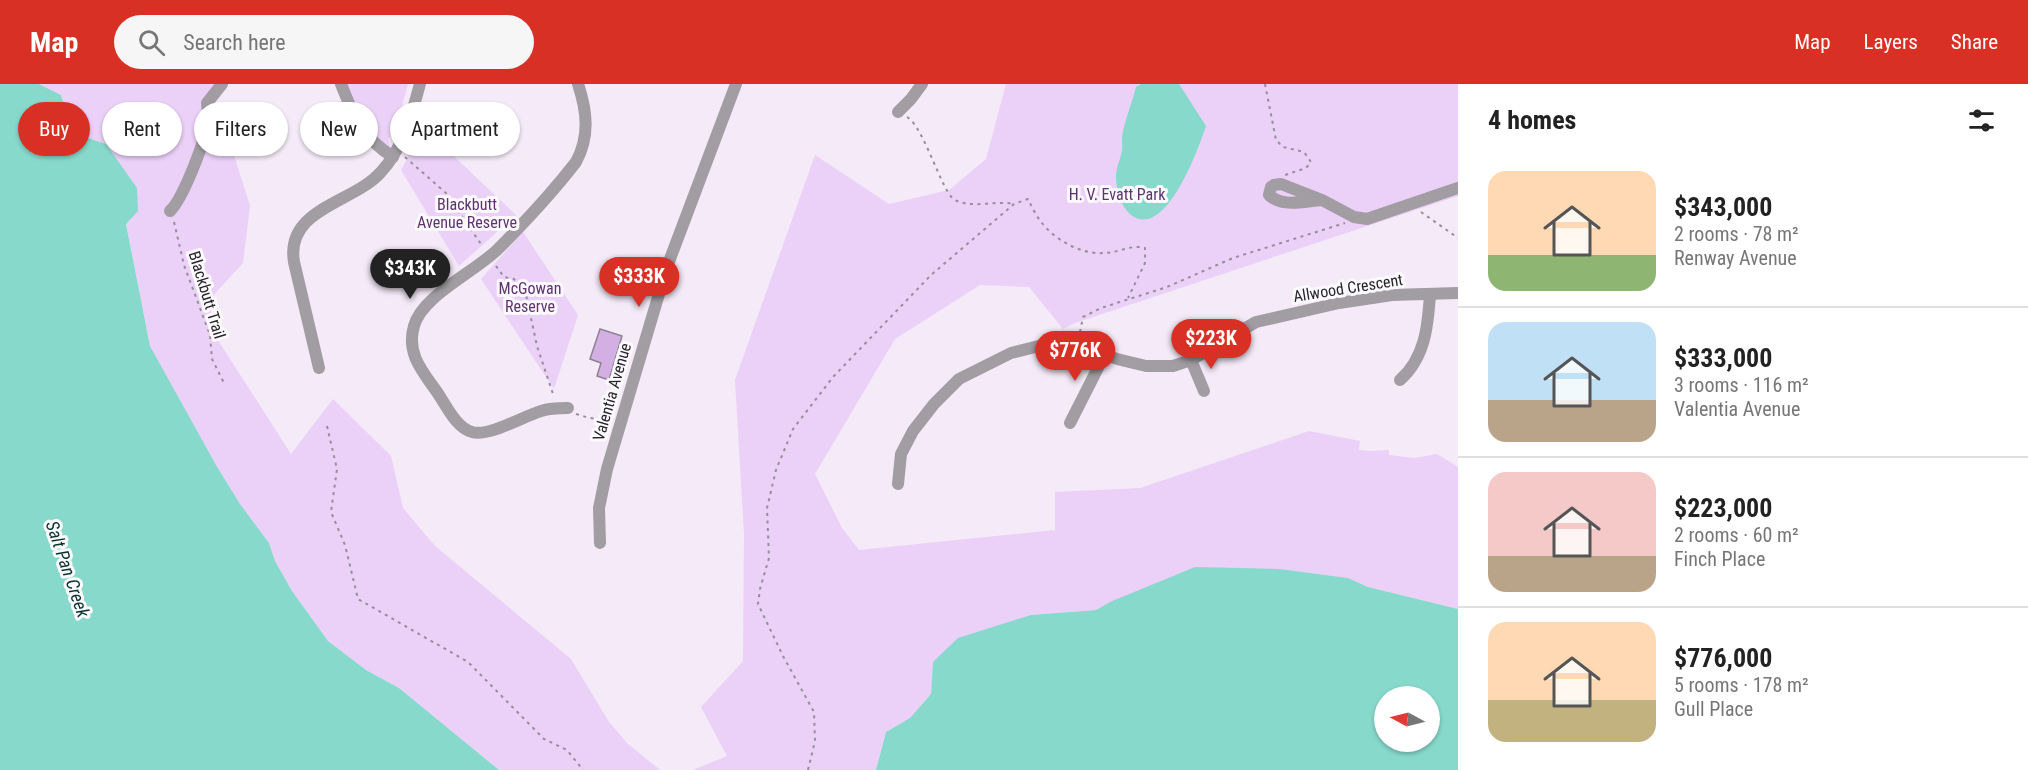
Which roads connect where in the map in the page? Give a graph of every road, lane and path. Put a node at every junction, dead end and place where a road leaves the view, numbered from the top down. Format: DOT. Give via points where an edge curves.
graph roads {
  1 [pos="222,84"];
  2 [pos="341,84"];
  3 [pos="420,84"];
  4 [pos="578,84"];
  5 [pos="735,84"];
  6 [pos="922,84"];
  7 [pos="1265,84"];
  8 [pos="415,102"];
  9 [pos="898,112"];
  10 [pos="390,151"];
  11 [pos="393,156"];
  12 [pos="399,156"];
  13 [pos="1281,184"];
  14 [pos="1458,188"];
  15 [pos="1322,200"];
  16 [pos="1014,204"];
  17 [pos="1408,205"];
  18 [pos="170,211"];
  19 [pos="1354,217"];
  20 [pos="1458,238"];
  21 [pos="490,256"];
  22 [pos="1458,293"];
  23 [pos="1430,294"];
  24 [pos="1128,298"];
  25 [pos="1077,344"];
  26 [pos="1106,354"];
  27 [pos="1191,360"];
  28 [pos="319,368"];
  29 [pos="1400,380"];
  30 [pos="225,385"];
  31 [pos="1204,391"];
  32 [pos="554,397"];
  33 [pos="568,408"];
  34 [pos="612,412"];
  35 [pos="1070,423"];
  36 [pos="327,426"];
  37 [pos="898,483"];
  38 [pos="600,543"];
  39 [pos="583,770"];
  40 [pos="808,770"];
  1 -- 18 [label="street" via="207,103 208,118 199,149 182,195"];
  2 -- 10 [label="street" via="362,130 376,145"];
  3 -- 8 [label="street"];
  4 -- 21 [label="street" via="586,111 580,154"];
  5 -- 38 [label="street, Valentia Avenue" via="665,273 606,470 599,508"];
  6 -- 9 [label="street"];
  7 -- 13 [label="path" via="1276,140 1283,147 1304,152 1311,162 1306,168 1282,177"];
  9 -- 16 [label="path" via="914,121 955,201"];
  11 -- 28 [label="street" via="369,184 308,220 292,246"];
  12 -- 21 [label="path" via="446,193"];
  13 -- 15 [label="street"];
  13 -- 15 [label="street" via="1274,184 1269,195 1284,204"];
  14 -- 17 [label="street"];
  15 -- 19 [label="street"];
  16 -- 24 [label="path" via="1028,199 1042,224 1059,239 1081,250 1102,254 1136,245 1145,248 1145,263"];
  16 -- 40 [label="path" via="931,275 833,377 793,429 776,470 767,508 769,558 758,604 814,712 815,741"];
  17 -- 19 [label="street" via="1367,219"];
  17 -- 20 [label="path"];
  18 -- 30 [label="path, Blackbutt Trail" via="184,266 210,335 212,359"];
  19 -- 24 [label="path" via="1343,225 1283,241 1167,287"];
  21 -- 32 [label="path" via="504,277 514,279 526,295"];
  21 -- 33 [label="street" via="419,313 412,333 416,362 458,422 471,432 486,432 549,409"];
  22 -- 23 [label="street, Allwood Crescent"];
  23 -- 27 [label="street, Allwood Crescent" via="1339,303 1256,322"];
  23 -- 29 [label="street" via="1422,348 1411,370"];
  24 -- 25 [label="path" via="1083,317"];
  25 -- 26 [label="street, Allwood Crescent"];
  25 -- 37 [label="street, Allwood Crescent" via="1051,343 1011,353 959,379 913,431 901,454"];
  26 -- 27 [label="street, Allwood Crescent" via="1146,366 1173,366"];
  26 -- 35 [label="street"];
  27 -- 31 [label="street"];
  33 -- 34 [label="path" via="596,420 607,418"];
  36 -- 39 [label="path" via="337,468 331,512 345,545 358,599 468,662 544,739 567,750"];
}
